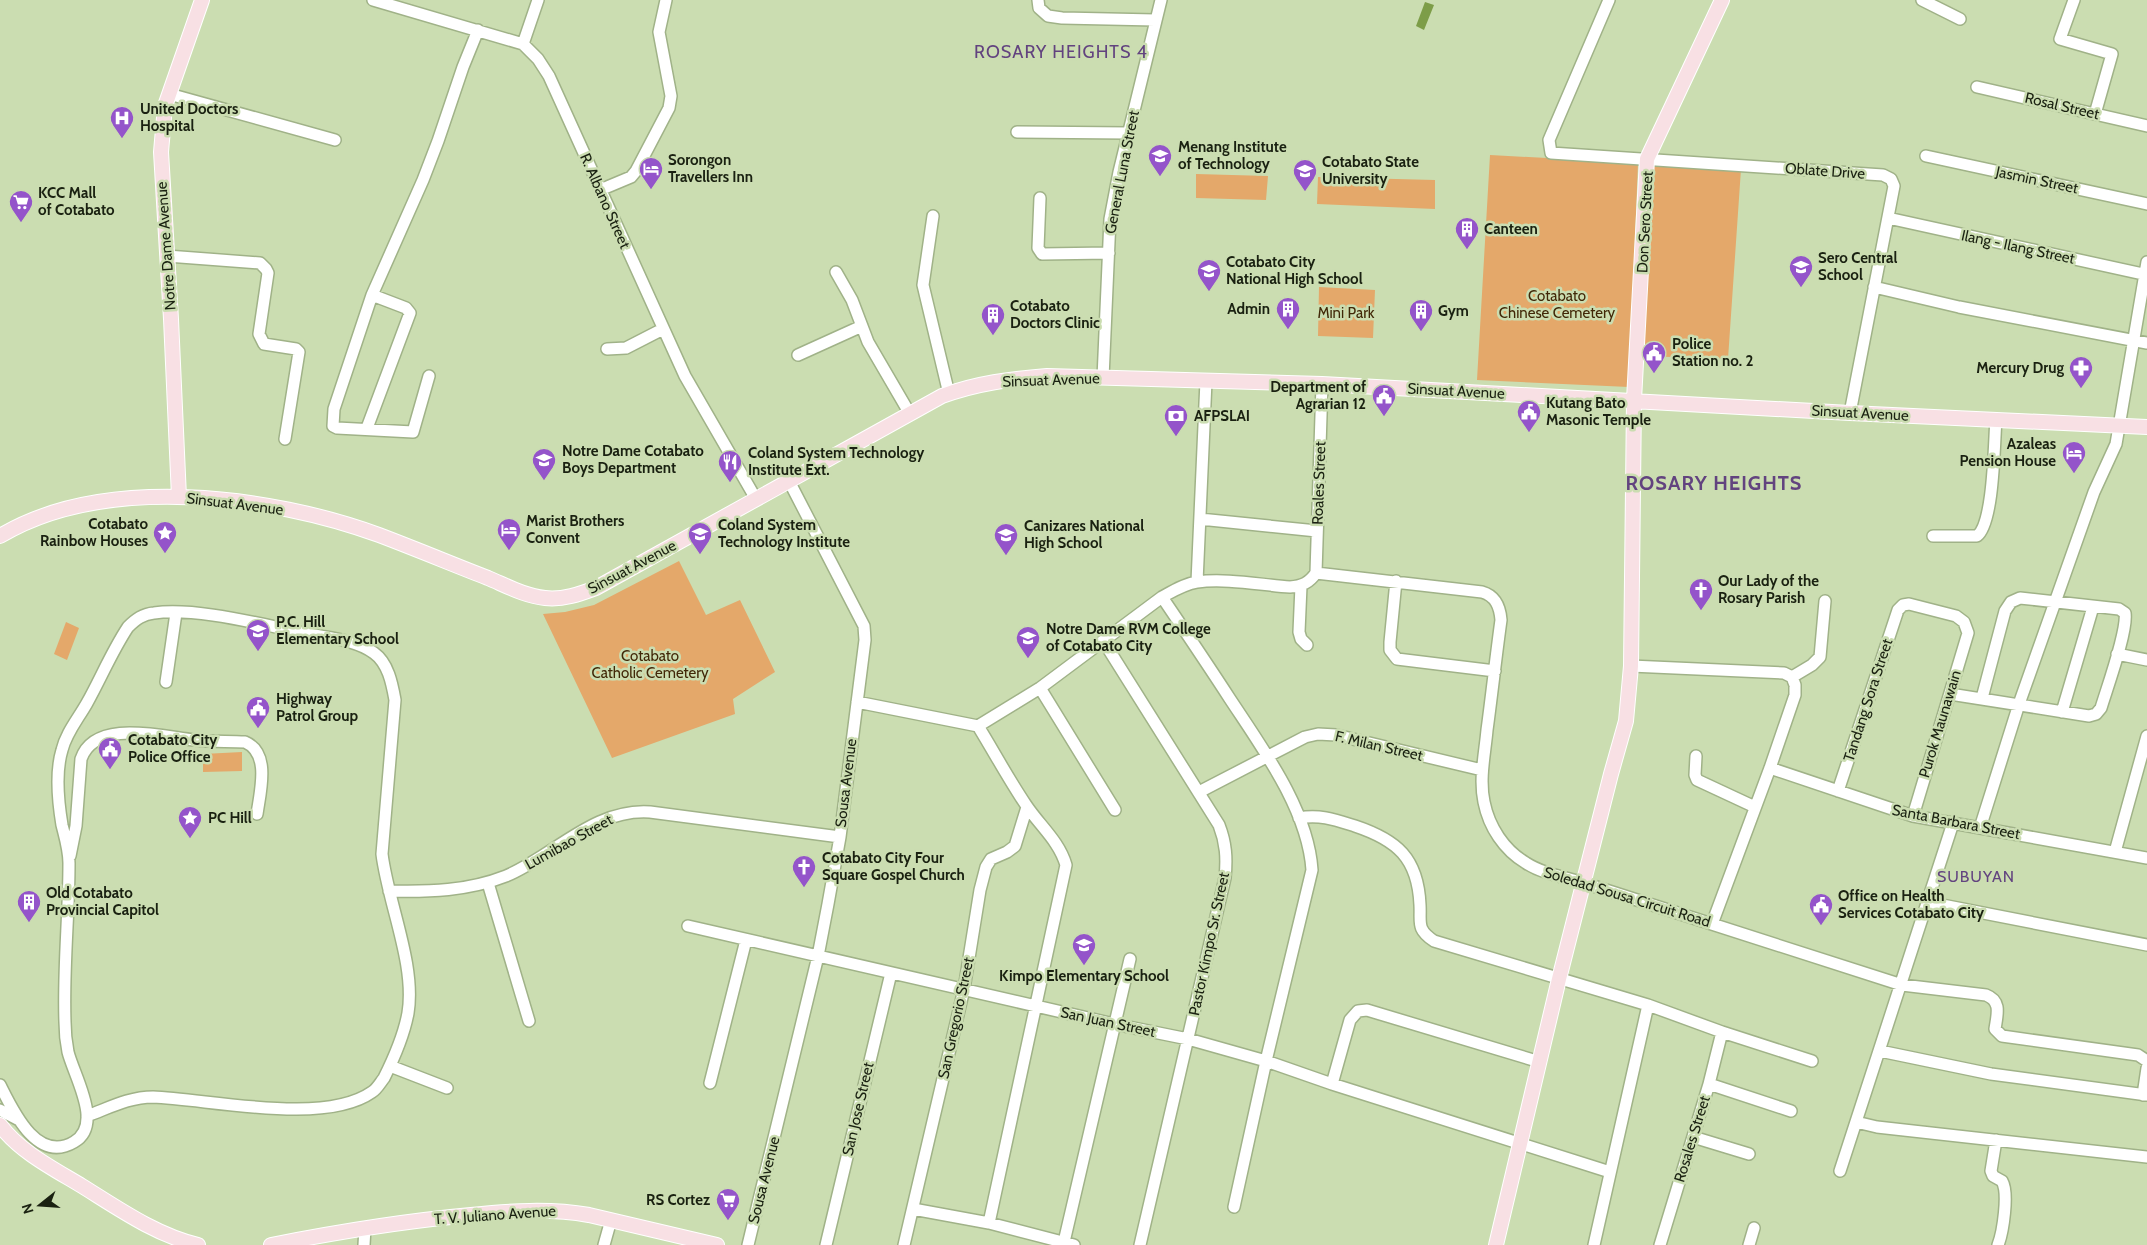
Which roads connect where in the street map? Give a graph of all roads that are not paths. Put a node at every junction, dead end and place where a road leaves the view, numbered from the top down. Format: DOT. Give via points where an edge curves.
graph roads {
  1 [pos="202,0"];
  2 [pos="373,0"];
  3 [pos="538,0"];
  4 [pos="666,0"];
  5 [pos="1038,0"];
  6 [pos="1161,0"];
  7 [pos="1609,0"];
  8 [pos="1722,0"];
  9 [pos="1922,0"];
  10 [pos="2074,0"];
  11 [pos="1960,19"];
  12 [pos="1156,20"];
  13 [pos="478,30"];
  14 [pos="524,44"];
  15 [pos="1977,87"];
  16 [pos="168,94"];
  17 [pos="2095,114"];
  18 [pos="2147,126"];
  19 [pos="1017,132"];
  20 [pos="1128,133"];
  21 [pos="336,140"];
  22 [pos="1926,156"];
  23 [pos="1648,159"];
  24 [pos="600,190"];
  25 [pos="1040,198"];
  26 [pos="2147,204"];
  27 [pos="933,216"];
  28 [pos="1888,218"];
  29 [pos="1109,253"];
  30 [pos="167,256"];
  31 [pos="2147,262"];
  32 [pos="836,272"];
  33 [pos="2146,275"];
  34 [pos="1874,287"];
  35 [pos="372,295"];
  36 [pos="862,326"];
  37 [pos="663,329"];
  38 [pos="2133,340"];
  39 [pos="2147,343"];
  40 [pos="607,349"];
  41 [pos="798,355"];
  42 [pos="429,376"];
  43 [pos="1103,378"];
  44 [pos="1206,381"];
  45 [pos="1322,384"];
  46 [pos="949,394"];
  47 [pos="1634,400"];
  48 [pos="1850,413"];
  49 [pos="910,414"];
  50 [pos="1996,419"];
  51 [pos="2119,424"];
  52 [pos="2147,427"];
  53 [pos="368,428"];
  54 [pos="286,439"];
  55 [pos="788,480"];
  56 [pos="179,497"];
  57 [pos="756,499"];
  58 [pos="1200,519"];
  59 [pos="1317,531"];
  60 [pos="0,536"];
  61 [pos="1933,536"];
  62 [pos="1309,580"];
  63 [pos="1396,581"];
  64 [pos="1197,582"];
  65 [pos="1162,597"];
  66 [pos="1825,601"];
  67 [pos="2055,602"];
  68 [pos="2093,607"];
  69 [pos="1898,610"];
  70 [pos="176,613"];
  71 [pos="1104,642"];
  72 [pos="1307,645"];
  73 [pos="2117,654"];
  74 [pos="2147,660"];
  75 [pos="1631,666"];
  76 [pos="1495,671"];
  77 [pos="1792,677"];
  78 [pos="166,682"];
  79 [pos="1040,688"];
  80 [pos="1950,694"];
  81 [pos="1982,698"];
  82 [pos="857,702"];
  83 [pos="2019,704"];
  84 [pos="2062,712"];
  85 [pos="978,726"];
  86 [pos="2147,736"];
  87 [pos="1268,756"];
  88 [pos="1696,756"];
  89 [pos="1770,768"];
  90 [pos="1482,770"];
  91 [pos="1838,791"];
  92 [pos="1199,792"];
  93 [pos="1027,807"];
  94 [pos="1754,807"];
  95 [pos="1115,810"];
  96 [pos="257,814"];
  97 [pos="1913,816"];
  98 [pos="1299,818"];
  99 [pos="1953,823"];
  100 [pos="1980,828"];
  101 [pos="840,837"];
  102 [pos="2115,852"];
  103 [pos="2147,858"];
  104 [pos="69,860"];
  105 [pos="1584,882"];
  106 [pos="488,883"];
  107 [pos="389,891"];
  108 [pos="1927,902"];
  109 [pos="1712,924"];
  110 [pos="688,926"];
  111 [pos="746,940"];
  112 [pos="2147,945"];
  113 [pos="818,956"];
  114 [pos="1130,959"];
  115 [pos="891,973"];
  116 [pos="1559,979"];
  117 [pos="1902,985"];
  118 [pos="964,989"];
  119 [pos="1648,1005"];
  120 [pos="1035,1006"];
  121 [pos="529,1021"];
  122 [pos="1114,1024"];
  123 [pos="1722,1032"];
  124 [pos="1188,1039"];
  125 [pos="1880,1051"];
  126 [pos="1266,1061"];
  127 [pos="1812,1061"];
  128 [pos="2147,1061"];
  129 [pos="1540,1062"];
  130 [pos="390,1066"];
  131 [pos="2147,1068"];
  132 [pos="710,1083"];
  133 [pos="1332,1084"];
  134 [pos="1709,1084"];
  135 [pos="0,1085"];
  136 [pos="447,1088"];
  137 [pos="2145,1095"];
  138 [pos="0,1110"];
  139 [pos="1791,1111"];
  140 [pos="87,1116"];
  141 [pos="19,1120"];
  142 [pos="1856,1122"];
  143 [pos="0,1125"];
  144 [pos="1693,1137"];
  145 [pos="1996,1140"];
  146 [pos="1521,1143"];
  147 [pos="1749,1154"];
  148 [pos="2147,1157"];
  149 [pos="1840,1171"];
  150 [pos="1610,1172"];
  151 [pos="913,1208"];
  152 [pos="1234,1208"];
  153 [pos="610,1220"];
  154 [pos="989,1223"];
  155 [pos="364,1228"];
  156 [pos="1754,1228"];
  157 [pos="1069,1244"];
  158 [pos="198,1245"];
  159 [pos="271,1245"];
  160 [pos="364,1245"];
  161 [pos="604,1245"];
  162 [pos="717,1245"];
  163 [pos="748,1245"];
  164 [pos="826,1245"];
  165 [pos="904,1245"];
  166 [pos="1140,1245"];
  167 [pos="1496,1245"];
  168 [pos="1594,1245"];
  169 [pos="1660,1245"];
  170 [pos="1749,1245"];
  171 [pos="1998,1245"];
  1 -- 16 [label="main road, Notre Dame Avenue"];
  2 -- 13 [label="street"];
  3 -- 14 [label="street"];
  4 -- 24 [label="street" via="659,32 671,96 669,108 631,177"];
  5 -- 12 [label="street" via="1039,8 1048,16"];
  6 -- 12 [label="street, General Luna Street"];
  7 -- 23 [label="street" via="1549,140 1551,154"];
  8 -- 23 [label="main road, Don Sero Street"];
  9 -- 11 [label="street"];
  10 -- 17 [label="street" via="2060,39 2112,54"];
  12 -- 20 [label="street, General Luna Street"];
  13 -- 14 [label="street"];
  13 -- 35 [label="street" via="462,66 423,180"];
  14 -- 24 [label="street, R. Albano Street" via="549,76"];
  15 -- 17 [label="street, Rosal Street"];
  16 -- 21 [label="street"];
  16 -- 30 [label="main road, Notre Dame Avenue" via="161,152"];
  17 -- 18 [label="street, Rosal Street"];
  19 -- 20 [label="street"];
  20 -- 29 [label="street, General Luna Street" via="1110,219"];
  22 -- 26 [label="street, Jasmin Street"];
  23 -- 28 [label="street, Oblate Drive" via="1883,175 1892,179 1894,186"];
  23 -- 47 [label="main road, Don Sero Street"];
  24 -- 37 [label="street, R. Albano Street"];
  25 -- 29 [label="street" via="1038,248 1042,254"];
  27 -- 46 [label="street" via="924,285"];
  28 -- 33 [label="street, Ilang - Ilang Street"];
  28 -- 34 [label="street, Oblate Drive"];
  29 -- 43 [label="street, General Luna Street"];
  30 -- 54 [label="street" via="260,263 266,269 261,340 264,344 299,352"];
  30 -- 56 [label="main road, Notre Dame Avenue"];
  31 -- 33 [label="street"];
  32 -- 36 [label="street"];
  33 -- 38 [label="street"];
  34 -- 38 [label="street" via="1959,308"];
  34 -- 48 [label="street, Oblate Drive"];
  35 -- 53 [label="street" via="406,308 410,314"];
  35 -- 53 [label="street" via="332,421 337,428"];
  36 -- 41 [label="street"];
  36 -- 49 [label="street"];
  37 -- 40 [label="street" via="626,348"];
  37 -- 57 [label="street, R. Albano Street" via="685,376"];
  38 -- 39 [label="street"];
  38 -- 51 [label="street"];
  42 -- 53 [label="street" via="413,432"];
  43 -- 44 [label="main road, Sinsuat Avenue"];
  43 -- 46 [label="main road, Sinsuat Avenue" via="1048,376 1004,380"];
  44 -- 45 [label="main road, Sinsuat Avenue"];
  44 -- 58 [label="street"];
  45 -- 47 [label="main road, Sinsuat Avenue"];
  45 -- 59 [label="street, Roales Street"];
  46 -- 49 [label="main road, Sinsuat Avenue"];
  47 -- 48 [label="main road, Sinsuat Avenue"];
  47 -- 75 [label="main road, Don Sero Street"];
  48 -- 50 [label="main road, Sinsuat Avenue"];
  49 -- 55 [label="main road, Sinsuat Avenue"];
  50 -- 51 [label="main road, Sinsuat Avenue"];
  50 -- 61 [label="street" via="1991,495 1982,532 1977,536"];
  51 -- 52 [label="main road, Sinsuat Avenue"];
  51 -- 67 [label="street" via="2116,444 2094,492"];
  55 -- 57 [label="main road, Sinsuat Avenue"];
  55 -- 82 [label="street, Sousa Avenue" via="864,626"];
  56 -- 57 [label="main road, Sinsuat Avenue" via="236,502 318,517 377,534 522,593 544,598 576,596 596,588"];
  56 -- 60 [label="main road, Sinsuat Avenue" via="80,505 40,517"];
  58 -- 59 [label="street"];
  58 -- 64 [label="street"];
  59 -- 62 [label="street, Roales Street"];
  62 -- 63 [label="street, Soledad Sousa Circuit Road"];
  62 -- 64 [label="street, Soledad Sousa Circuit Road"];
  62 -- 72 [label="street, Roales Street" via="1299,632"];
  63 -- 76 [label="street, Soledad Sousa Circuit Road" via="1482,592 1496,601 1500,607 1500,620"];
  63 -- 76 [label="street" via="1390,650 1397,659"];
  64 -- 65 [label="street"];
  65 -- 71 [label="street"];
  65 -- 87 [label="street"];
  66 -- 77 [label="street" via="1820,657"];
  67 -- 68 [label="street"];
  67 -- 81 [label="street" via="2020,598 2011,602 2005,611"];
  67 -- 83 [label="street"];
  68 -- 73 [label="street" via="2119,609 2124,613 2126,620"];
  68 -- 84 [label="street"];
  69 -- 80 [label="street, Purok Maunawain" via="1909,604 1956,616 1964,622 1968,632"];
  69 -- 91 [label="street, Tandang Sora Street"];
  70 -- 78 [label="street"];
  70 -- 104 [label="street" via="143,616 128,627 68,733 59,767 59,792"];
  70 -- 107 [label="street" via="217,617 352,643 376,654 391,680 395,700 382,848"];
  71 -- 79 [label="street"];
  71 -- 92 [label="street, Pastor Kimpo Sr. Street"];
  73 -- 74 [label="street"];
  73 -- 84 [label="street" via="2101,708 2096,714"];
  75 -- 77 [label="street" via="1768,671"];
  75 -- 105 [label="main road, Don Sero Street" via="1626,721"];
  76 -- 90 [label="street, Soledad Sousa Circuit Road"];
  77 -- 89 [label="street" via="1795,695"];
  79 -- 85 [label="street"];
  79 -- 95 [label="street"];
  80 -- 81 [label="street"];
  80 -- 97 [label="street, Purok Maunawain"];
  81 -- 83 [label="street"];
  82 -- 85 [label="street"];
  82 -- 101 [label="street, Sousa Avenue"];
  83 -- 84 [label="street"];
  83 -- 100 [label="street"];
  85 -- 93 [label="street"];
  86 -- 102 [label="street"];
  87 -- 90 [label="street, F. Milan Street" via="1305,737 1336,735"];
  87 -- 92 [label="street, F. Milan Street"];
  87 -- 98 [label="street"];
  88 -- 94 [label="street" via="1697,780"];
  89 -- 91 [label="street, Santa Barbara Street"];
  89 -- 94 [label="street"];
  90 -- 105 [label="street, Soledad Sousa Circuit Road" via="1483,800 1488,819 1512,852 1540,870"];
  91 -- 97 [label="street, Santa Barbara Street"];
  92 -- 124 [label="street, Pastor Kimpo Sr. Street" via="1219,825 1227,859"];
  93 -- 118 [label="street, San Gregorio Street" via="1015,846 991,859 986,867"];
  93 -- 120 [label="street" via="1056,842 1066,865"];
  94 -- 109 [label="street"];
  96 -- 104 [label="street" via="262,766 252,745 156,734 111,736 90,743 84,750"];
  97 -- 99 [label="street, Santa Barbara Street"];
  98 -- 116 [label="street" via="1330,818 1374,832 1398,846 1413,867 1419,891 1422,932 1434,941"];
  98 -- 126 [label="street" via="1308,838 1312,870"];
  99 -- 100 [label="street, Santa Barbara Street"];
  99 -- 108 [label="street"];
  100 -- 102 [label="street, Santa Barbara Street"];
  101 -- 106 [label="street, Lumibao Street" via="650,812 626,813 601,821 518,870"];
  101 -- 113 [label="street, Sousa Avenue"];
  102 -- 103 [label="street, Santa Barbara Street"];
  104 -- 140 [label="street" via="65,1023 68,1052"];
  105 -- 109 [label="street, Soledad Sousa Circuit Road"];
  105 -- 116 [label="main road, Don Sero Street"];
  106 -- 107 [label="street, Lumibao Street" via="444,890"];
  106 -- 121 [label="street"];
  107 -- 130 [label="street" via="408,986 408,1012"];
  108 -- 112 [label="street"];
  108 -- 117 [label="street"];
  109 -- 117 [label="street, Soledad Sousa Circuit Road"];
  110 -- 111 [label="street, San Juan Street"];
  111 -- 113 [label="street, San Juan Street"];
  111 -- 132 [label="street"];
  113 -- 115 [label="street, San Juan Street"];
  113 -- 163 [label="street, Sousa Avenue"];
  114 -- 122 [label="street"];
  115 -- 118 [label="street, San Juan Street"];
  115 -- 164 [label="street, San Jose Street"];
  116 -- 119 [label="street"];
  116 -- 129 [label="main road, Don Sero Street"];
  117 -- 125 [label="street"];
  117 -- 128 [label="street, Soledad Sousa Circuit Road" via="1991,997 1998,1006 1995,1029 2002,1036 2138,1055"];
  118 -- 120 [label="street, San Juan Street"];
  118 -- 151 [label="street, San Gregorio Street"];
  119 -- 123 [label="street"];
  119 -- 150 [label="street"];
  120 -- 122 [label="street, San Juan Street"];
  120 -- 154 [label="street"];
  122 -- 124 [label="street, San Juan Street"];
  122 -- 157 [label="street"];
  123 -- 127 [label="street"];
  123 -- 134 [label="street, Rosales Street"];
  124 -- 126 [label="street, San Juan Street"];
  124 -- 166 [label="street, Pastor Kimpo Sr. Street"];
  125 -- 137 [label="street" via="1991,1074"];
  125 -- 142 [label="street"];
  126 -- 133 [label="street, San Juan Street"];
  126 -- 152 [label="street"];
  129 -- 133 [label="street" via="1367,1010 1358,1011 1350,1020"];
  129 -- 146 [label="main road, Don Sero Street"];
  130 -- 136 [label="street"];
  130 -- 140 [label="street" via="372,1092 336,1105 273,1108 154,1097 123,1101"];
  131 -- 137 [label="street"];
  133 -- 146 [label="street, San Juan Street"];
  134 -- 139 [label="street"];
  134 -- 144 [label="street, Rosales Street"];
  135 -- 141 [label="street"];
  138 -- 141 [label="street"];
  140 -- 141 [label="street" via="82,1135 76,1141 56,1147 36,1140"];
  142 -- 145 [label="street"];
  142 -- 149 [label="street"];
  143 -- 158 [label="main road" via="34,1156 113,1205 165,1234"];
  144 -- 147 [label="street"];
  144 -- 169 [label="street, Rosales Street"];
  145 -- 148 [label="street"];
  145 -- 171 [label="street" via="1991,1171 2005,1188"];
  146 -- 150 [label="street, San Juan Street"];
  146 -- 167 [label="main road, Don Sero Street"];
  150 -- 168 [label="street"];
  151 -- 154 [label="street"];
  151 -- 165 [label="street, San Gregorio Street"];
  153 -- 155 [label="main road, T. V. Juliano Avenue" via="571,1212 535,1210 444,1217"];
  153 -- 161 [label="street"];
  153 -- 162 [label="main road, T. V. Juliano Avenue"];
  154 -- 157 [label="street"];
  155 -- 159 [label="main road, T. V. Juliano Avenue"];
  155 -- 160 [label="street"];
  156 -- 170 [label="street"];
}
